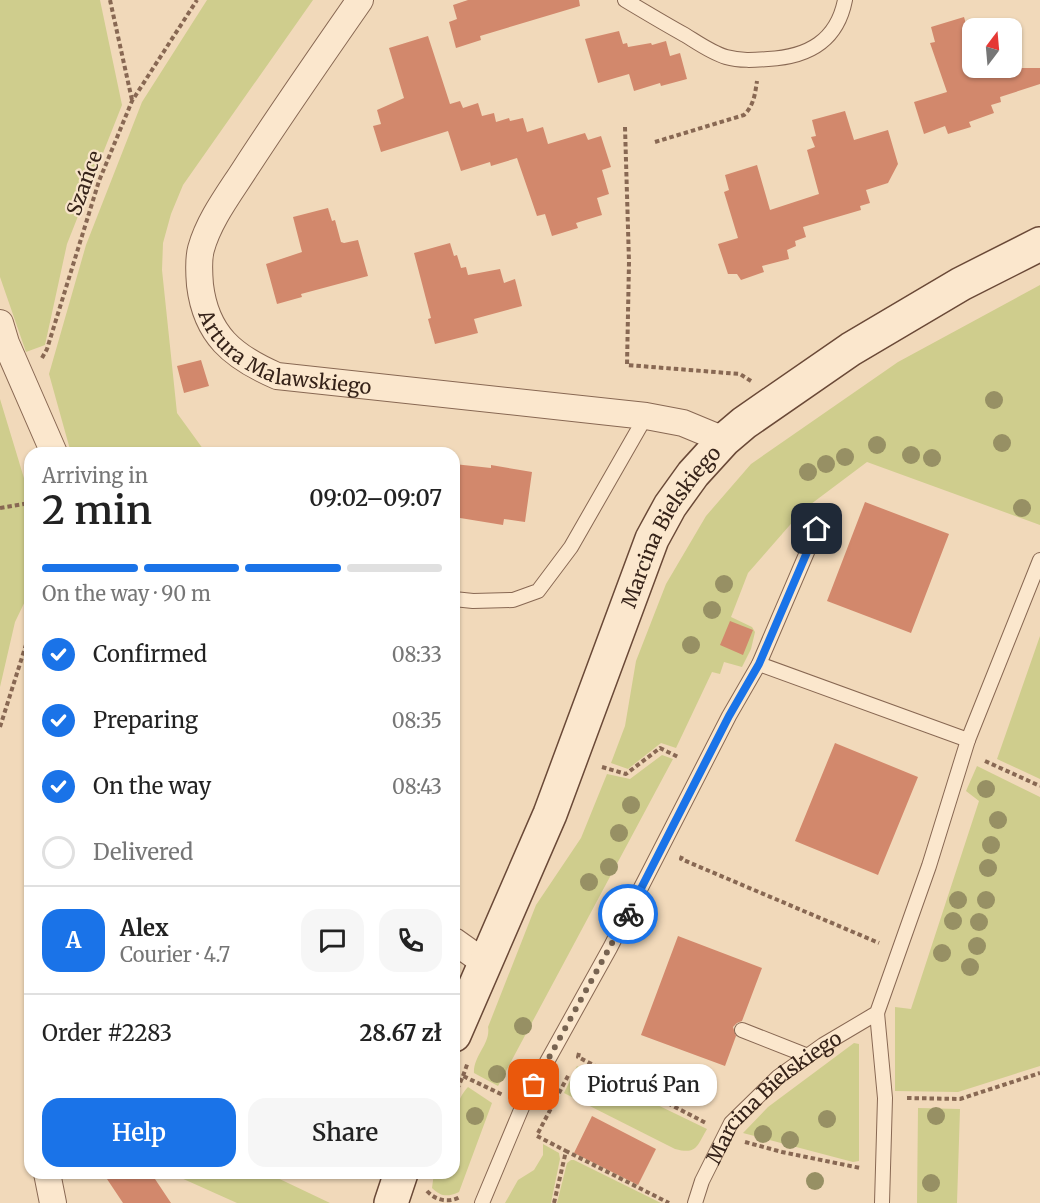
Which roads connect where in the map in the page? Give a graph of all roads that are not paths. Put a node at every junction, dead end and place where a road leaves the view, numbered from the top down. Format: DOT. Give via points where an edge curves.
graph roads {
  1 [pos="360,0"];
  2 [pos="625,0"];
  3 [pos="845,0"];
  4 [pos="1040,244"];
  5 [pos="0,323"];
  6 [pos="646,416"];
  7 [pos="724,440"];
  8 [pos="51,447"];
  9 [pos="817,529"];
  10 [pos="1040,560"];
  11 [pos="460,600"];
  12 [pos="759,664"];
  13 [pos="966,746"];
  14 [pos="460,944"];
  15 [pos="485,963"];
  16 [pos="877,1013"];
  17 [pos="460,1021"];
  18 [pos="742,1030"];
  19 [pos="808,1056"];
  20 [pos="47,1179"];
  21 [pos="482,1202"];
  22 [pos="53,1203"];
  23 [pos="695,1203"];
  24 [pos="882,1203"];
  1 -- 6 [label="street, Artura Malawskiego" via="210,226 201,249 199,272 208,318 218,336 255,367 277,376"];
  2 -- 3 [label="lane" via="725,57 744,60 804,53 826,39 842,14"];
  4 -- 7 [label="street, Marcina Bielskiego" via="951,290 851,350"];
  5 -- 8 [label="street"];
  6 -- 7 [label="street, Artura Malawskiego" via="683,423"];
  6 -- 11 [label="lane" via="571,547 538,591 513,600"];
  7 -- 15 [label="street, Marcina Bielskiego" via="693,474 652,539 550,814"];
  9 -- 12 [label="lane"];
  10 -- 13 [label="lane"];
  12 -- 13 [label="lane"];
  12 -- 21 [label="lane" via="523,1105"];
  13 -- 16 [label="lane"];
  14 -- 15 [label="street"];
  15 -- 17 [label="street, Marcina Bielskiego"];
  16 -- 19 [label="lane, Marcina Bielskiego"];
  16 -- 24 [label="lane" via="885,1098"];
  18 -- 19 [label="lane"];
  19 -- 23 [label="lane, Marcina Bielskiego" via="778,1077 731,1123"];
  20 -- 22 [label="street"];
}
